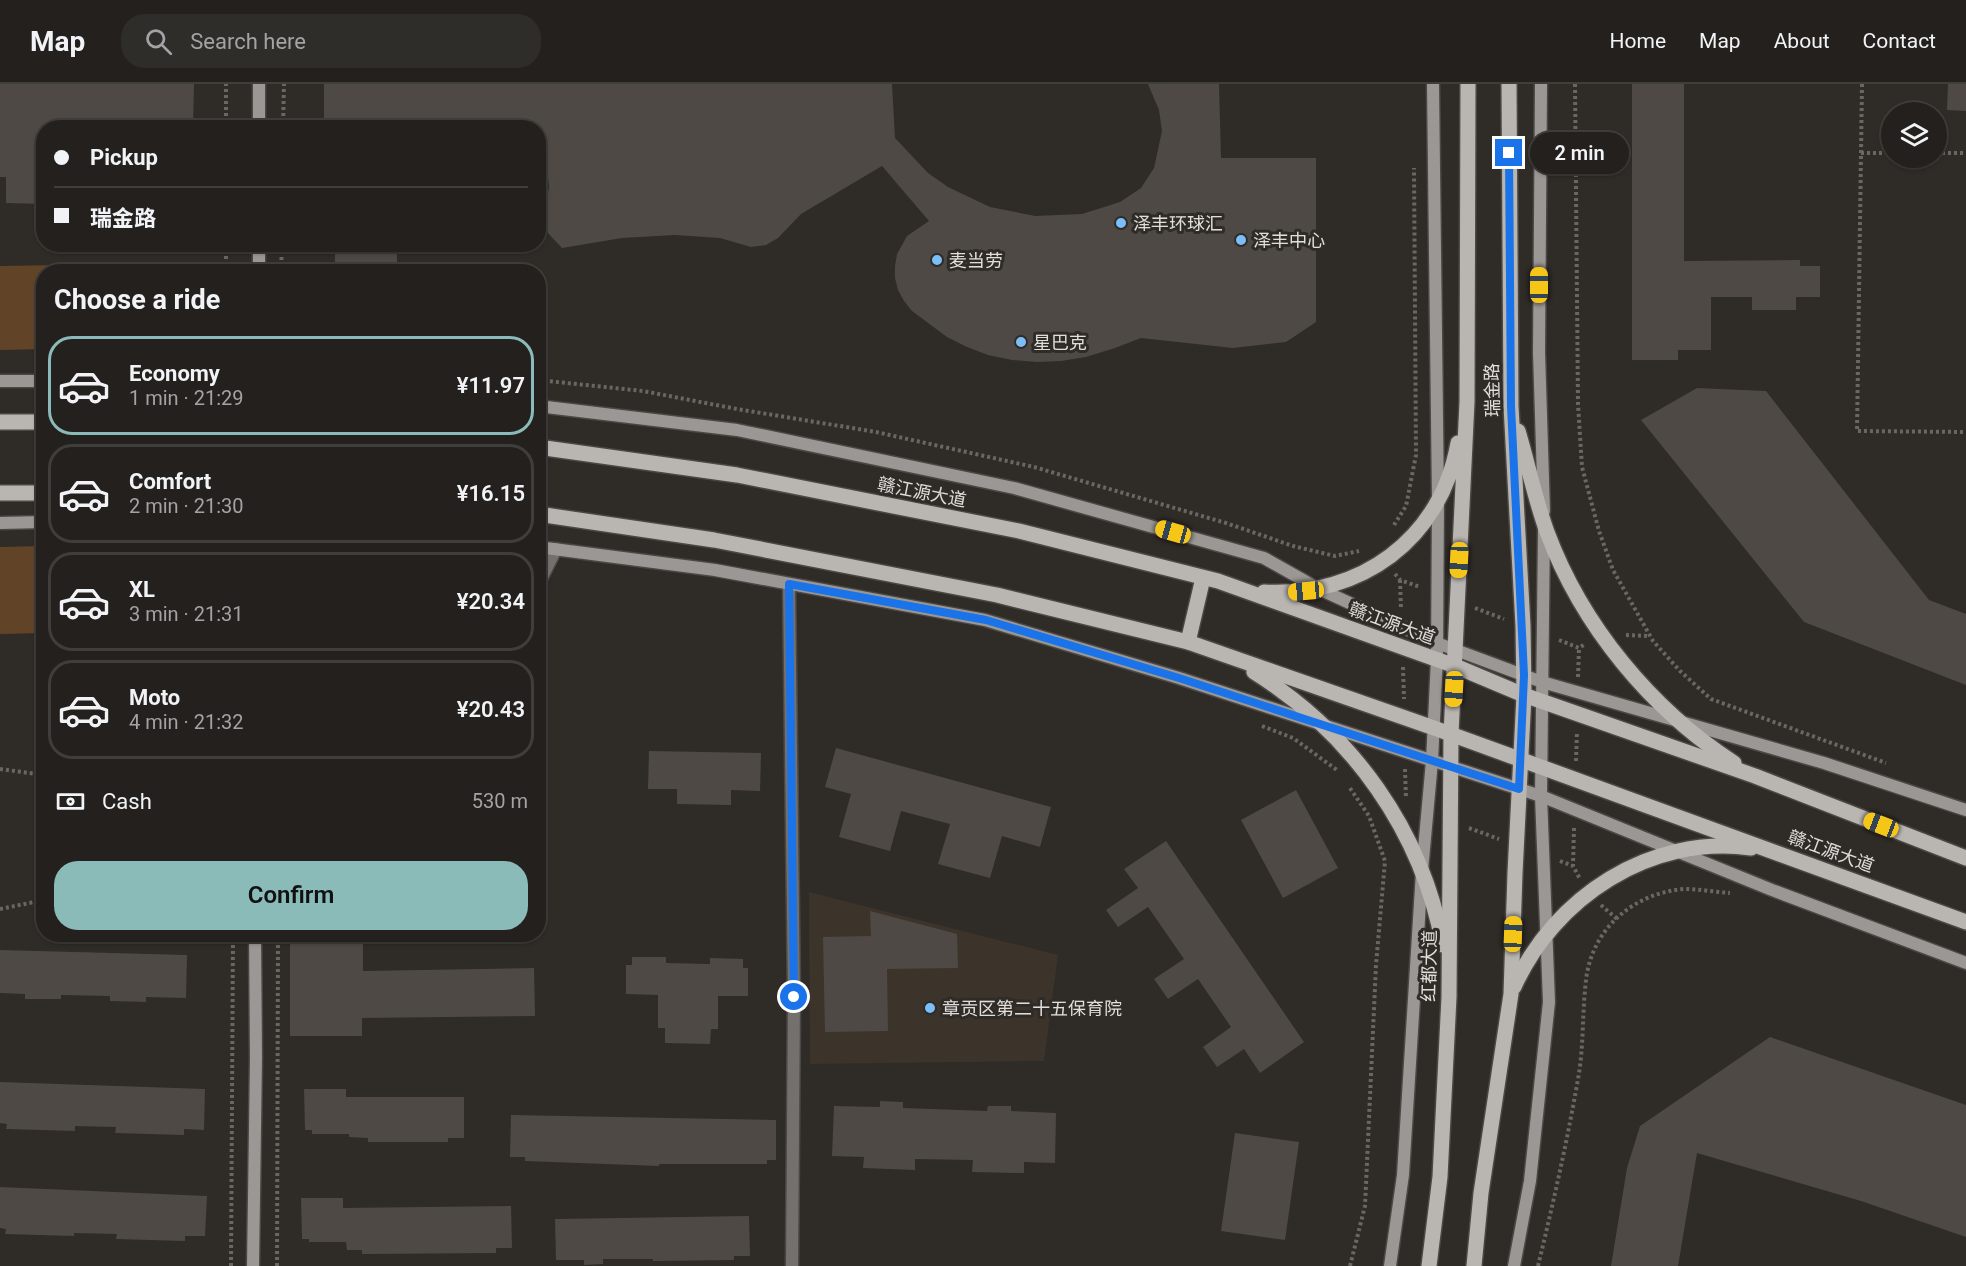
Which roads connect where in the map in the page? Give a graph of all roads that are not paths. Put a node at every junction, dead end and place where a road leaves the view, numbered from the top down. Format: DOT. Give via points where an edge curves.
graph roads {
  1 [pos="260,84"];
  2 [pos="1433,84"];
  3 [pos="1468,84"];
  4 [pos="1509,84"];
  5 [pos="1540,84"];
  6 [pos="259,120"];
  7 [pos="0,381"];
  8 [pos="36,381"];
  9 [pos="1467,402"];
  10 [pos="1511,406"];
  11 [pos="546,407"];
  12 [pos="0,422"];
  13 [pos="36,422"];
  14 [pos="546,448"];
  15 [pos="0,493"];
  16 [pos="36,493"];
  17 [pos="1438,501"];
  18 [pos="546,515"];
  19 [pos="36,522"];
  20 [pos="0,523"];
  21 [pos="1544,523"];
  22 [pos="546,548"];
  23 [pos="556,549"];
  24 [pos="546,569"];
  25 [pos="1210,580"];
  26 [pos="789,584"];
  27 [pos="1319,589"];
  28 [pos="1188,642"];
  29 [pos="1437,643"];
  30 [pos="1206,648"];
  31 [pos="1455,650"];
  32 [pos="1437,660"];
  33 [pos="1455,666"];
  34 [pos="1524,675"];
  35 [pos="1542,682"];
  36 [pos="1524,695"];
  37 [pos="1542,701"];
  38 [pos="1680,722"];
  39 [pos="1323,725"];
  40 [pos="1434,728"];
  41 [pos="1451,734"];
  42 [pos="1520,760"];
  43 [pos="1432,761"];
  44 [pos="1450,766"];
  45 [pos="1541,768"];
  46 [pos="1755,776"];
  47 [pos="1519,789"];
  48 [pos="1541,796"];
  49 [pos="1966,810"];
  50 [pos="1681,851"];
  51 [pos="1774,851"];
  52 [pos="1966,858"];
  53 [pos="1422,871"];
  54 [pos="1966,922"];
  55 [pos="1545,934"];
  56 [pos="255,942"];
  57 [pos="1966,963"];
  58 [pos="1511,994"];
  59 [pos="1449,997"];
  60 [pos="253,1266"];
  61 [pos="792,1266"];
  62 [pos="1390,1266"];
  63 [pos="1429,1266"];
  64 [pos="1474,1266"];
  65 [pos="1514,1266"];
  1 -- 6 [label="street"];
  2 -- 17 [label="street"];
  3 -- 9 [label="main road, 瑞金路"];
  4 -- 10 [label="main road, 瑞金路"];
  5 -- 21 [label="street" via="1539,352"];
  7 -- 8 [label="street"];
  9 -- 17 [label="main road" via="1455,460"];
  9 -- 31 [label="main road, 瑞金路"];
  10 -- 21 [label="main road"];
  10 -- 34 [label="main road, 瑞金路"];
  11 -- 27 [label="street" via="737,430 1014,488 1264,558"];
  12 -- 13 [label="main road"];
  14 -- 25 [label="main road, 赣江源大道" via="749,478 1019,531"];
  15 -- 16 [label="main road"];
  17 -- 27 [label="main road" via="1423,524 1389,558 1350,580"];
  17 -- 29 [label="street"];
  18 -- 28 [label="main road, 赣江源大道" via="714,540 997,595"];
  19 -- 20 [label="street"];
  21 -- 35 [label="street"];
  21 -- 38 [label="main road" via="1584,608 1607,642 1632,674"];
  22 -- 23 [label="street"];
  23 -- 24 [label="street"];
  23 -- 26 [label="street"];
  25 -- 27 [label="main road" via="1262,592"];
  25 -- 28 [label="main road"];
  25 -- 32 [label="main road, 赣江源大道"];
  26 -- 39 [label="street" via="986,620"];
  26 -- 61 [label="street" via="794,985"];
  27 -- 29 [label="street"];
  28 -- 30 [label="main road, 赣江源大道"];
  29 -- 31 [label="street"];
  29 -- 32 [label="street"];
  30 -- 39 [label="main road" via="1273,683"];
  30 -- 40 [label="main road, 赣江源大道"];
  31 -- 33 [label="main road, 瑞金路"];
  31 -- 34 [label="street"];
  32 -- 33 [label="main road, 赣江源大道"];
  32 -- 40 [label="street"];
  33 -- 36 [label="main road, 赣江源大道"];
  33 -- 41 [label="main road, 红都大道"];
  34 -- 35 [label="street"];
  34 -- 36 [label="main road, 瑞金路"];
  35 -- 37 [label="street"];
  35 -- 38 [label="street"];
  36 -- 37 [label="main road, 赣江源大道"];
  36 -- 42 [label="main road"];
  37 -- 45 [label="street"];
  37 -- 46 [label="main road, 赣江源大道"];
  38 -- 46 [label="main road"];
  38 -- 49 [label="street" via="1824,763"];
  39 -- 43 [label="street"];
  39 -- 53 [label="main road" via="1381,792"];
  40 -- 41 [label="main road, 赣江源大道"];
  40 -- 43 [label="street"];
  41 -- 42 [label="main road, 赣江源大道"];
  41 -- 44 [label="main road, 红都大道"];
  42 -- 45 [label="main road, 赣江源大道"];
  42 -- 47 [label="main road"];
  43 -- 44 [label="street"];
  43 -- 53 [label="street"];
  44 -- 47 [label="street"];
  44 -- 59 [label="main road, 红都大道"];
  45 -- 48 [label="street"];
  45 -- 51 [label="main road, 赣江源大道"];
  46 -- 52 [label="main road, 赣江源大道"];
  47 -- 48 [label="street"];
  47 -- 58 [label="main road"];
  48 -- 50 [label="street"];
  48 -- 55 [label="street"];
  50 -- 51 [label="main road" via="1718,847"];
  50 -- 55 [label="main road" via="1636,865 1611,878 1587,893"];
  50 -- 57 [label="street" via="1772,890"];
  51 -- 54 [label="main road, 赣江源大道"];
  53 -- 59 [label="main road" via="1439,925"];
  53 -- 62 [label="street" via="1403,1175"];
  55 -- 58 [label="main road"];
  55 -- 65 [label="street" via="1549,1002 1530,1181"];
  56 -- 60 [label="street"];
  58 -- 64 [label="main road"];
  59 -- 63 [label="main road, 红都大道" via="1440,1178"];
}
